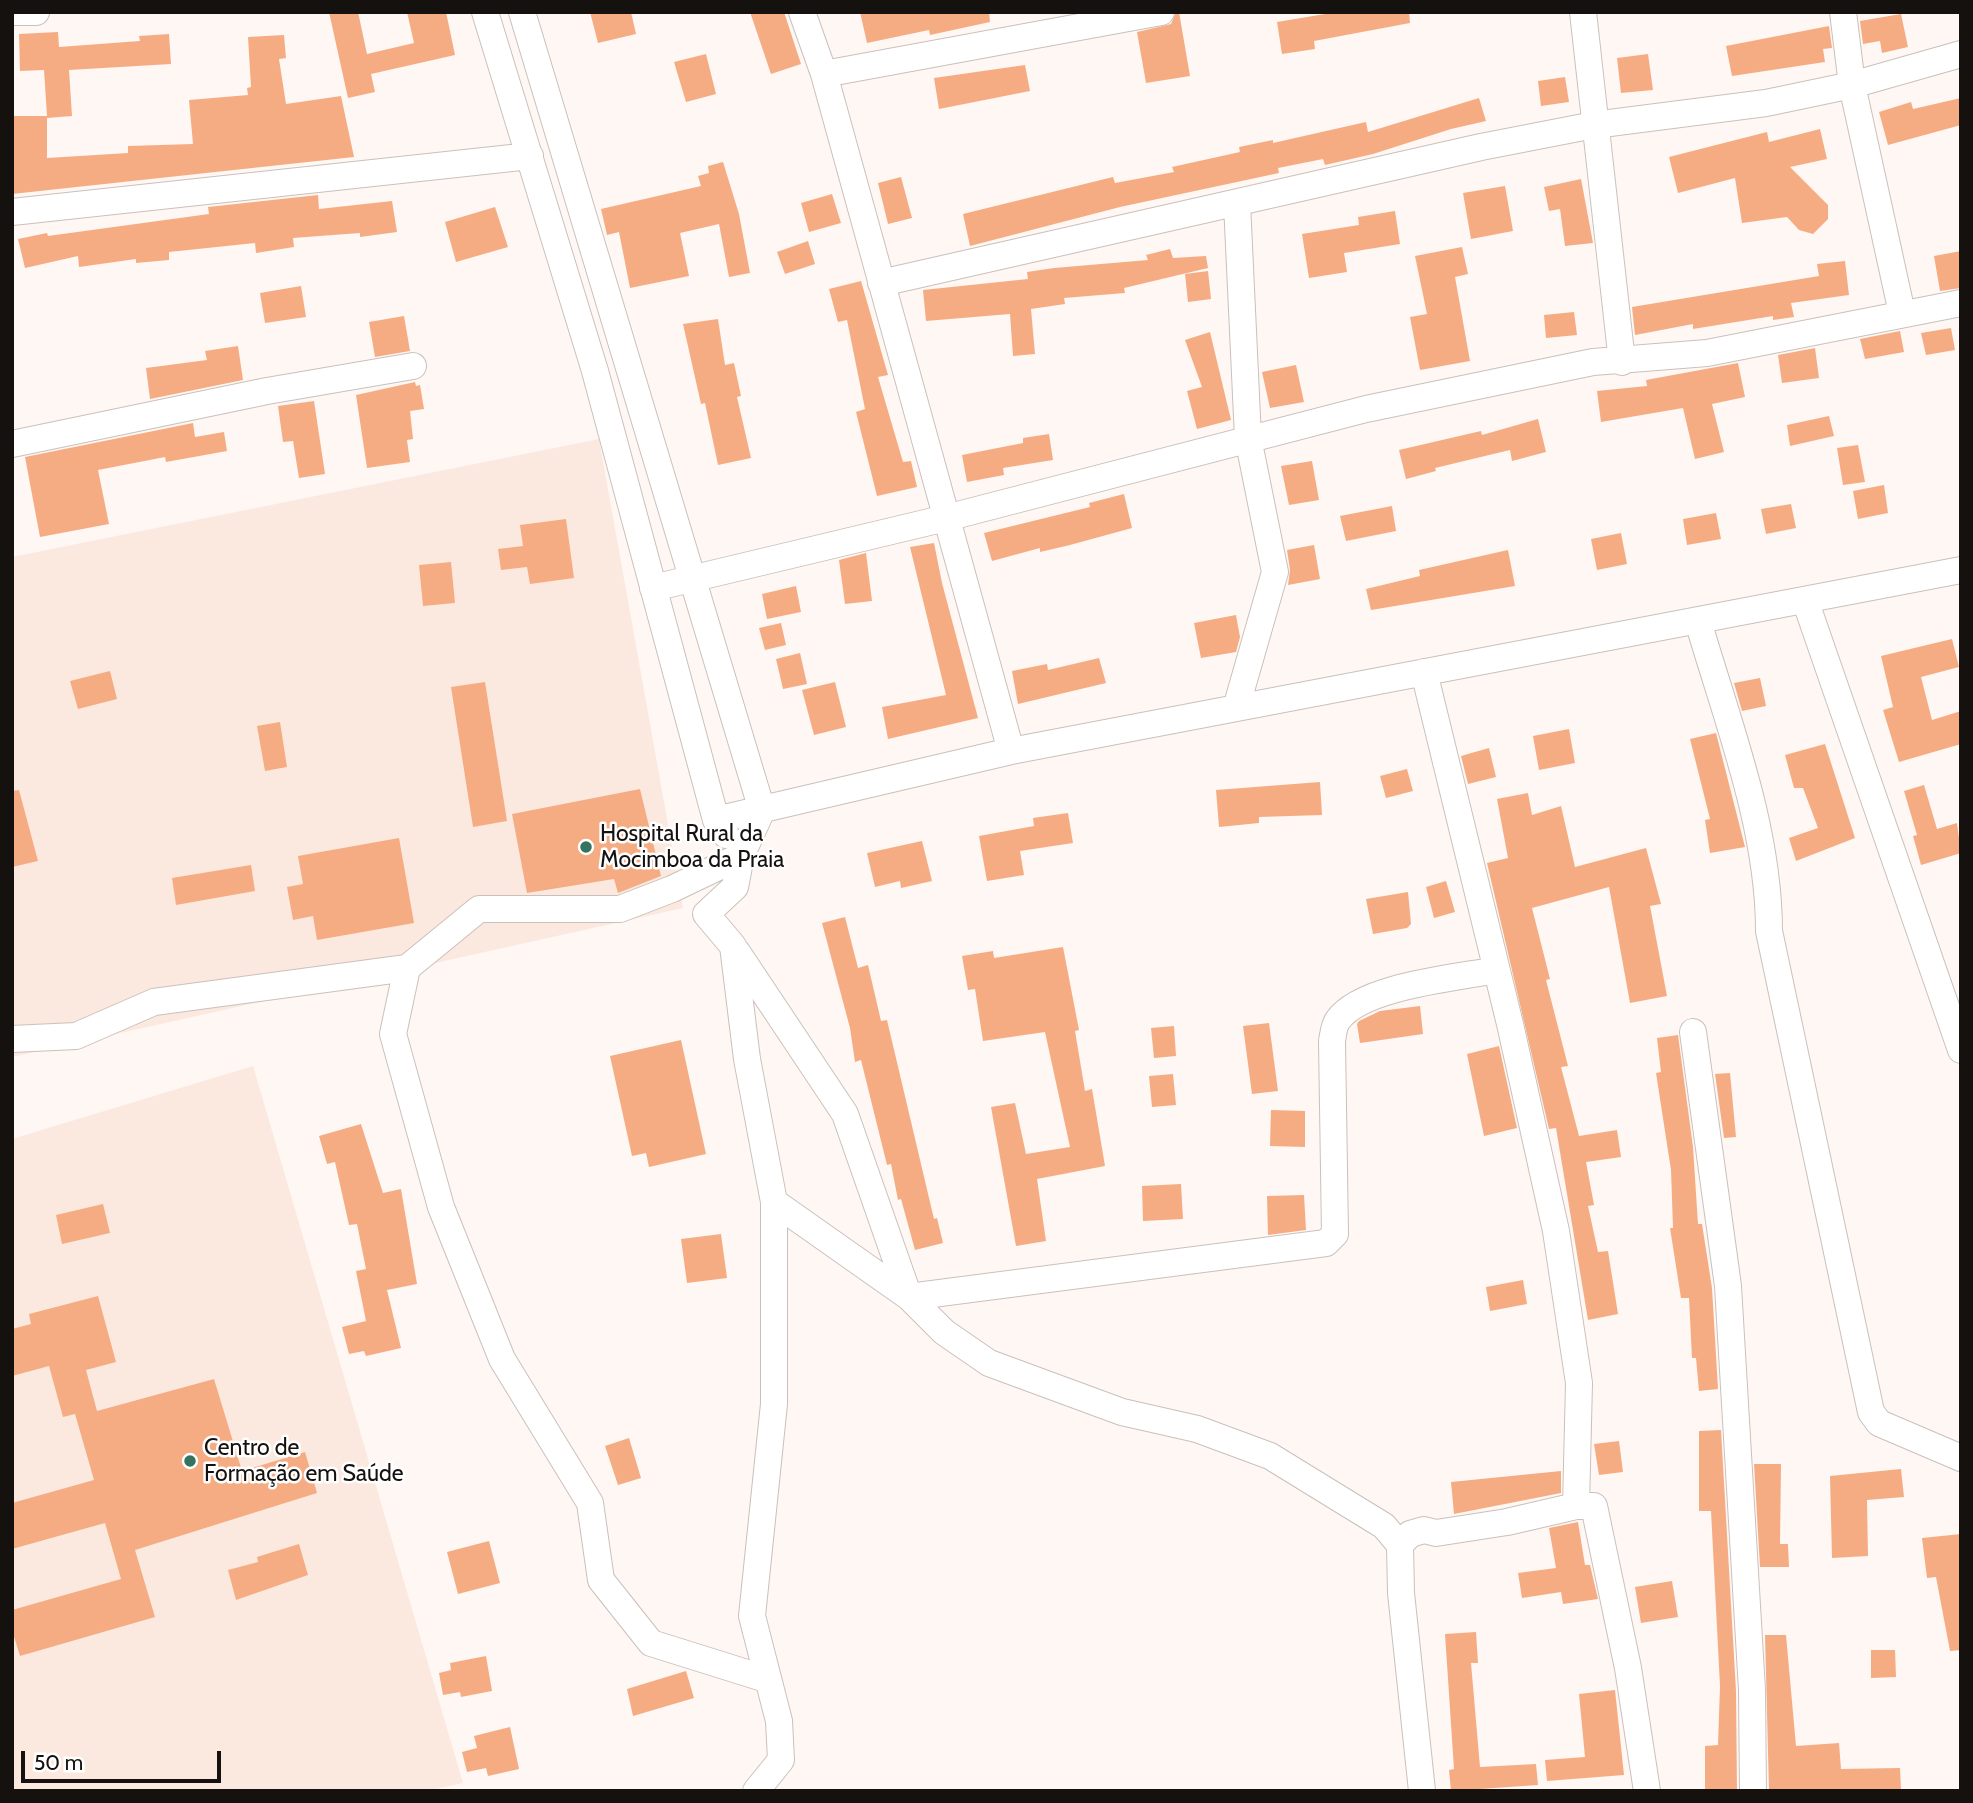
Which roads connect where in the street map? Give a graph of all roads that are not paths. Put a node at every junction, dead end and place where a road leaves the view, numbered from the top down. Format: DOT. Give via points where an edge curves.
graph roads {
  1 [pos="12,12"];
  2 [pos="36,12"];
  3 [pos="485,12"];
  4 [pos="522,12"];
  5 [pos="802,12"];
  6 [pos="1161,12"];
  7 [pos="1583,12"];
  8 [pos="1843,12"];
  9 [pos="1961,54"];
  10 [pos="824,74"];
  11 [pos="1852,85"];
  12 [pos="1594,125"];
  13 [pos="530,156"];
  14 [pos="1237,203"];
  15 [pos="12,212"];
  16 [pos="881,283"];
  17 [pos="1961,303"];
  18 [pos="1902,313"];
  19 [pos="1622,362"];
  20 [pos="413,366"];
  21 [pos="1248,438"];
  22 [pos="12,444"];
  23 [pos="946,518"];
  24 [pos="1961,570"];
  25 [pos="692,579"];
  26 [pos="653,588"];
  27 [pos="1805,600"];
  28 [pos="1698,621"];
  29 [pos="1424,672"];
  30 [pos="1236,708"];
  31 [pos="1011,751"];
  32 [pos="762,810"];
  33 [pos="716,820"];
  34 [pos="741,856"];
  35 [pos="733,946"];
  36 [pos="407,968"];
  37 [pos="1496,970"];
  38 [pos="1693,1032"];
  39 [pos="12,1039"];
  40 [pos="1961,1051"];
  41 [pos="774,1202"];
  42 [pos="909,1297"];
  43 [pos="1961,1458"];
  44 [pos="1576,1506"];
  45 [pos="1400,1545"];
  46 [pos="766,1679"];
  47 [pos="756,1791"];
  48 [pos="1422,1791"];
  49 [pos="1647,1791"];
  50 [pos="1753,1791"];
  1 -- 2 [label="street"];
  3 -- 13 [label="street"];
  4 -- 25 [label="street"];
  5 -- 10 [label="street"];
  6 -- 10 [label="street"];
  7 -- 12 [label="street"];
  8 -- 11 [label="street"];
  9 -- 11 [label="street"];
  10 -- 16 [label="street"];
  11 -- 12 [label="street" via="1766,103"];
  11 -- 18 [label="street"];
  12 -- 14 [label="street"];
  12 -- 19 [label="street"];
  13 -- 15 [label="street"];
  13 -- 26 [label="street" via="595,371"];
  14 -- 16 [label="street"];
  14 -- 21 [label="street"];
  16 -- 23 [label="street"];
  17 -- 18 [label="street"];
  18 -- 19 [label="street" via="1707,353"];
  19 -- 21 [label="street" via="1593,362"];
  20 -- 22 [label="street"];
  21 -- 23 [label="street"];
  21 -- 30 [label="street" via="1275,572"];
  23 -- 25 [label="street"];
  23 -- 31 [label="street"];
  24 -- 27 [label="street"];
  25 -- 26 [label="street"];
  25 -- 32 [label="street"];
  26 -- 33 [label="street"];
  27 -- 28 [label="street"];
  27 -- 40 [label="street"];
  28 -- 29 [label="street"];
  28 -- 43 [label="street" via="1759,832 1769,932 1871,1412 1879,1423"];
  29 -- 30 [label="street"];
  29 -- 37 [label="street"];
  30 -- 31 [label="street"];
  31 -- 32 [label="street"];
  32 -- 33 [label="street"];
  32 -- 34 [label="street"];
  33 -- 34 [label="street"];
  34 -- 35 [label="street" via="735,887 706,914"];
  34 -- 36 [label="street" via="621,909 479,909"];
  35 -- 41 [label="street" via="747,1059"];
  35 -- 42 [label="street" via="845,1114"];
  36 -- 39 [label="street" via="154,1002 76,1036"];
  36 -- 46 [label="street" via="393,1034 441,1207 502,1359 590,1503 601,1580 651,1643"];
  37 -- 42 [label="street" via="1382,993 1355,1005 1337,1021 1332,1041 1335,1234 1326,1243"];
  37 -- 44 [label="street" via="1556,1231 1579,1383"];
  38 -- 50 [label="street" via="1728,1286 1752,1690"];
  41 -- 42 [label="street"];
  41 -- 46 [label="street" via="774,1404 752,1616"];
  42 -- 45 [label="street" via="944,1332 989,1363 1122,1412 1197,1429 1270,1456 1384,1526"];
  44 -- 45 [label="street" via="1507,1522 1424,1530 1410,1534"];
  44 -- 49 [label="street" via="1594,1506 1628,1668"];
  45 -- 48 [label="street"];
  46 -- 47 [label="street" via="779,1721 781,1760"];
}
